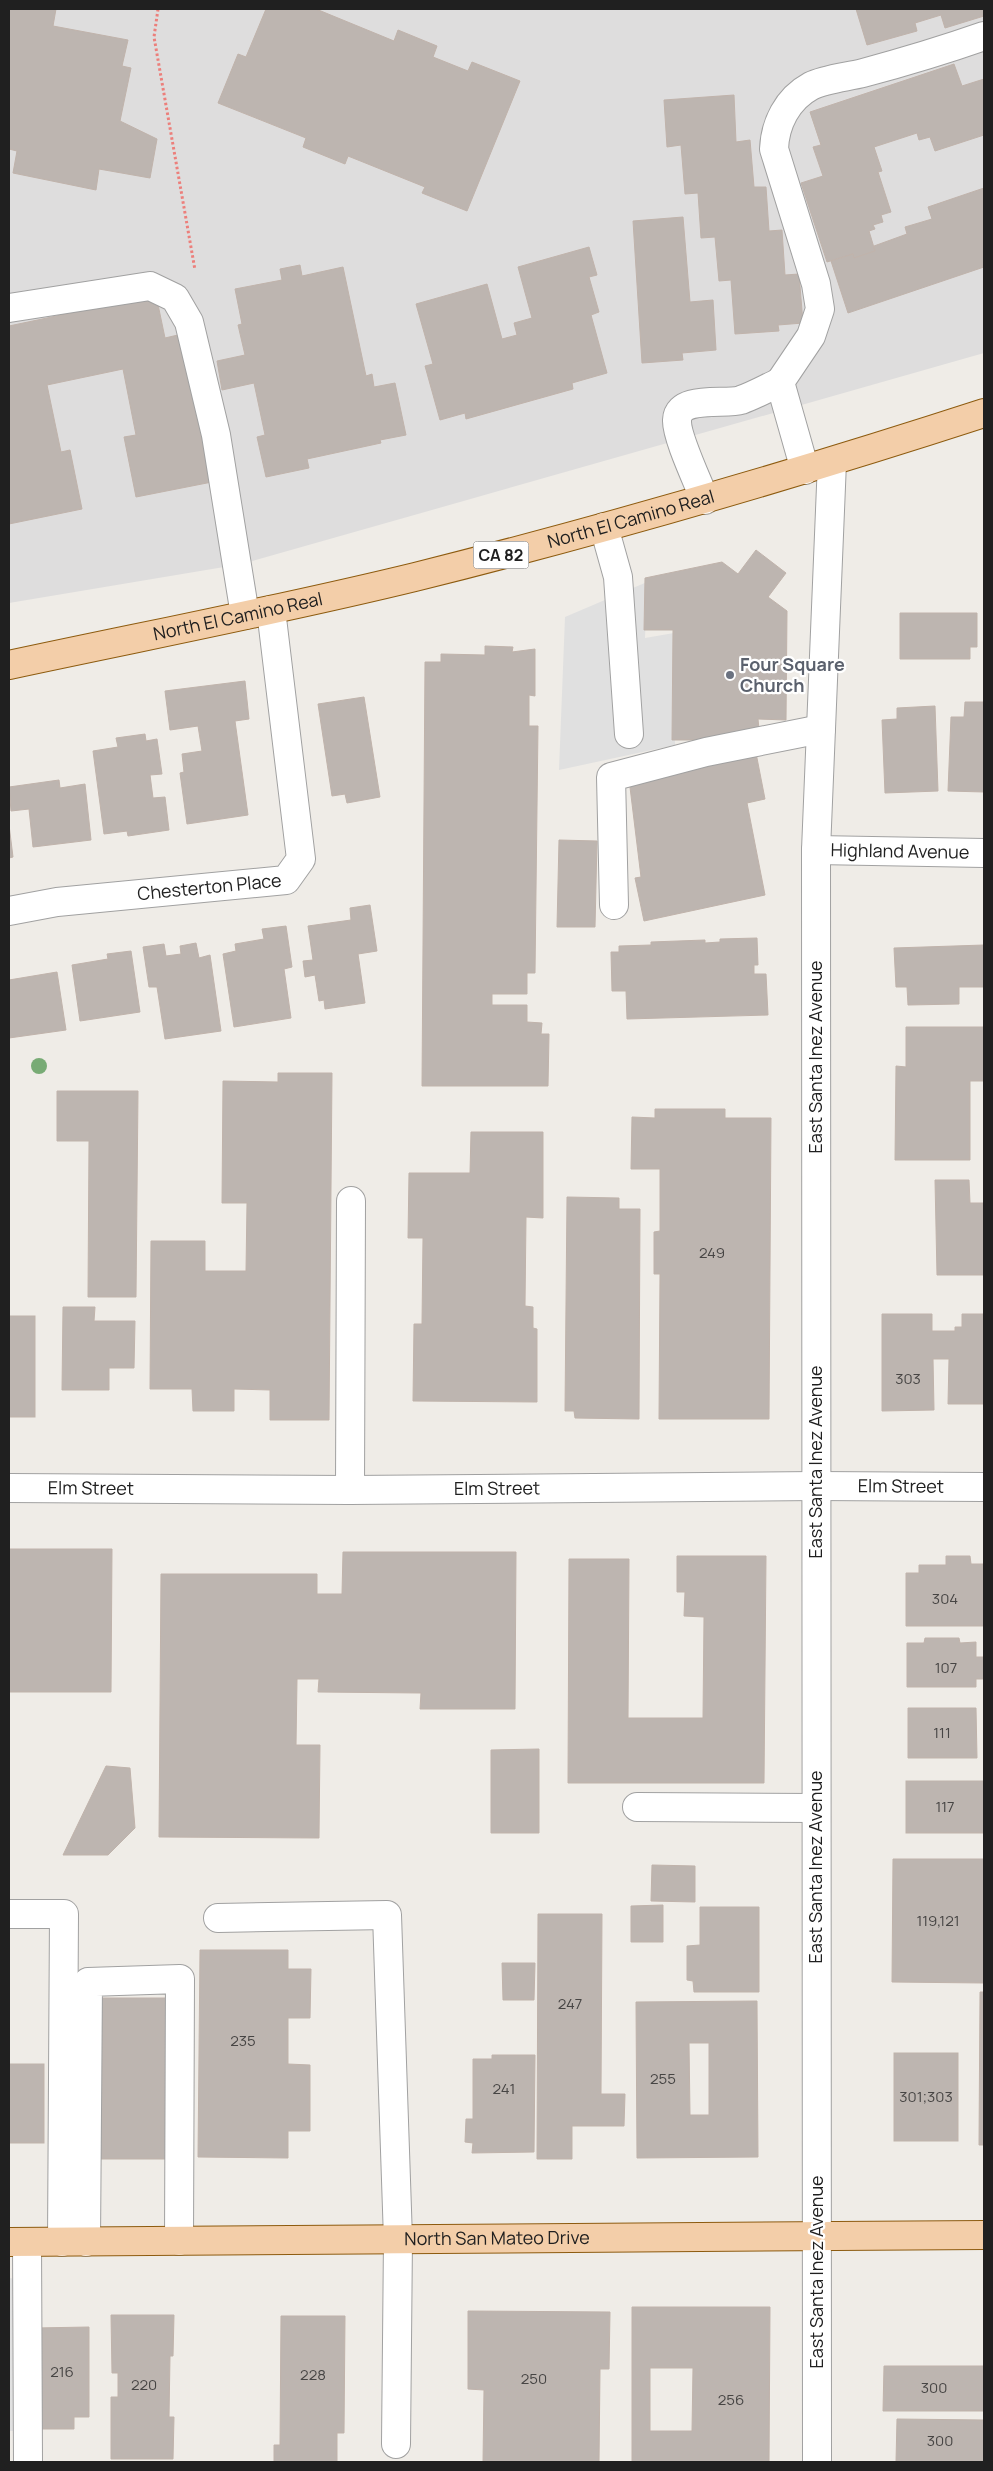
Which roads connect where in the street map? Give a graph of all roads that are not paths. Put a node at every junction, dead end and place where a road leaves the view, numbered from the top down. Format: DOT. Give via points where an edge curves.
graph roads {
  1 [pos="984,36"];
  2 [pos="9,308"];
  3 [pos="780,382"];
  4 [pos="984,413"];
  5 [pos="832,462"];
  6 [pos="805,470"];
  7 [pos="705,500"];
  8 [pos="604,528"];
  9 [pos="271,610"];
  10 [pos="245,615"];
  11 [pos="9,665"];
  12 [pos="821,729"];
  13 [pos="629,734"];
  14 [pos="816,850"];
  15 [pos="984,853"];
  16 [pos="614,905"];
  17 [pos="9,911"];
  18 [pos="351,1201"];
  19 [pos="816,1486"];
  20 [pos="984,1486"];
  21 [pos="9,1488"];
  22 [pos="350,1490"];
  23 [pos="637,1807"];
  24 [pos="816,1808"];
  25 [pos="9,1914"];
  26 [pos="218,1918"];
  27 [pos="984,2235"];
  28 [pos="816,2236"];
  29 [pos="398,2239"];
  30 [pos="179,2241"];
  31 [pos="18,2242"];
  32 [pos="74,2242"];
  33 [pos="396,2444"];
  34 [pos="28,2462"];
  35 [pos="817,2462"];
  1 -- 3 [label="street" via="940,52 811,86 789,105 779,120 774,133 774,149 816,284 820,309 812,336"];
  2 -- 10 [label="street" via="150,286 175,298 189,322 216,435"];
  3 -- 6 [label="street"];
  3 -- 7 [label="street" via="740,400 694,402 679,412 680,434"];
  4 -- 5 [label="main road, North El Camino Real / CA 82"];
  5 -- 6 [label="main road, North El Camino Real / CA 82"];
  5 -- 12 [label="street, East Santa Inez Avenue"];
  6 -- 7 [label="main road, North El Camino Real / CA 82"];
  7 -- 8 [label="main road, North El Camino Real / CA 82"];
  8 -- 9 [label="main road, North El Camino Real / CA 82" via="412,578"];
  8 -- 13 [label="street" via="618,577"];
  9 -- 10 [label="main road, North El Camino Real / CA 82"];
  9 -- 17 [label="street, Chesterton Place" via="301,859 286,880 57,902"];
  10 -- 11 [label="main road, North El Camino Real / CA 82"];
  12 -- 14 [label="street, East Santa Inez Avenue"];
  12 -- 16 [label="street" via="706,752 610,777"];
  14 -- 15 [label="street, Highland Avenue"];
  14 -- 19 [label="street, East Santa Inez Avenue"];
  18 -- 22 [label="street"];
  19 -- 20 [label="street, Elm Street"];
  19 -- 22 [label="street, Elm Street"];
  19 -- 24 [label="street, East Santa Inez Avenue"];
  21 -- 22 [label="street, Elm Street"];
  23 -- 24 [label="street"];
  24 -- 28 [label="street, East Santa Inez Avenue"];
  25 -- 32 [label="street" via="64,1914"];
  26 -- 29 [label="street" via="387,1915"];
  27 -- 28 [label="main road, North San Mateo Drive"];
  28 -- 29 [label="main road, North San Mateo Drive"];
  28 -- 35 [label="street, East Santa Inez Avenue"];
  29 -- 30 [label="main road, North San Mateo Drive"];
  29 -- 33 [label="street"];
  30 -- 32 [label="main road, North San Mateo Drive"];
  30 -- 32 [label="street" via="180,1979 88,1982"];
  31 -- 32 [label="main road, North San Mateo Drive"];
  31 -- 34 [label="street"];
}
